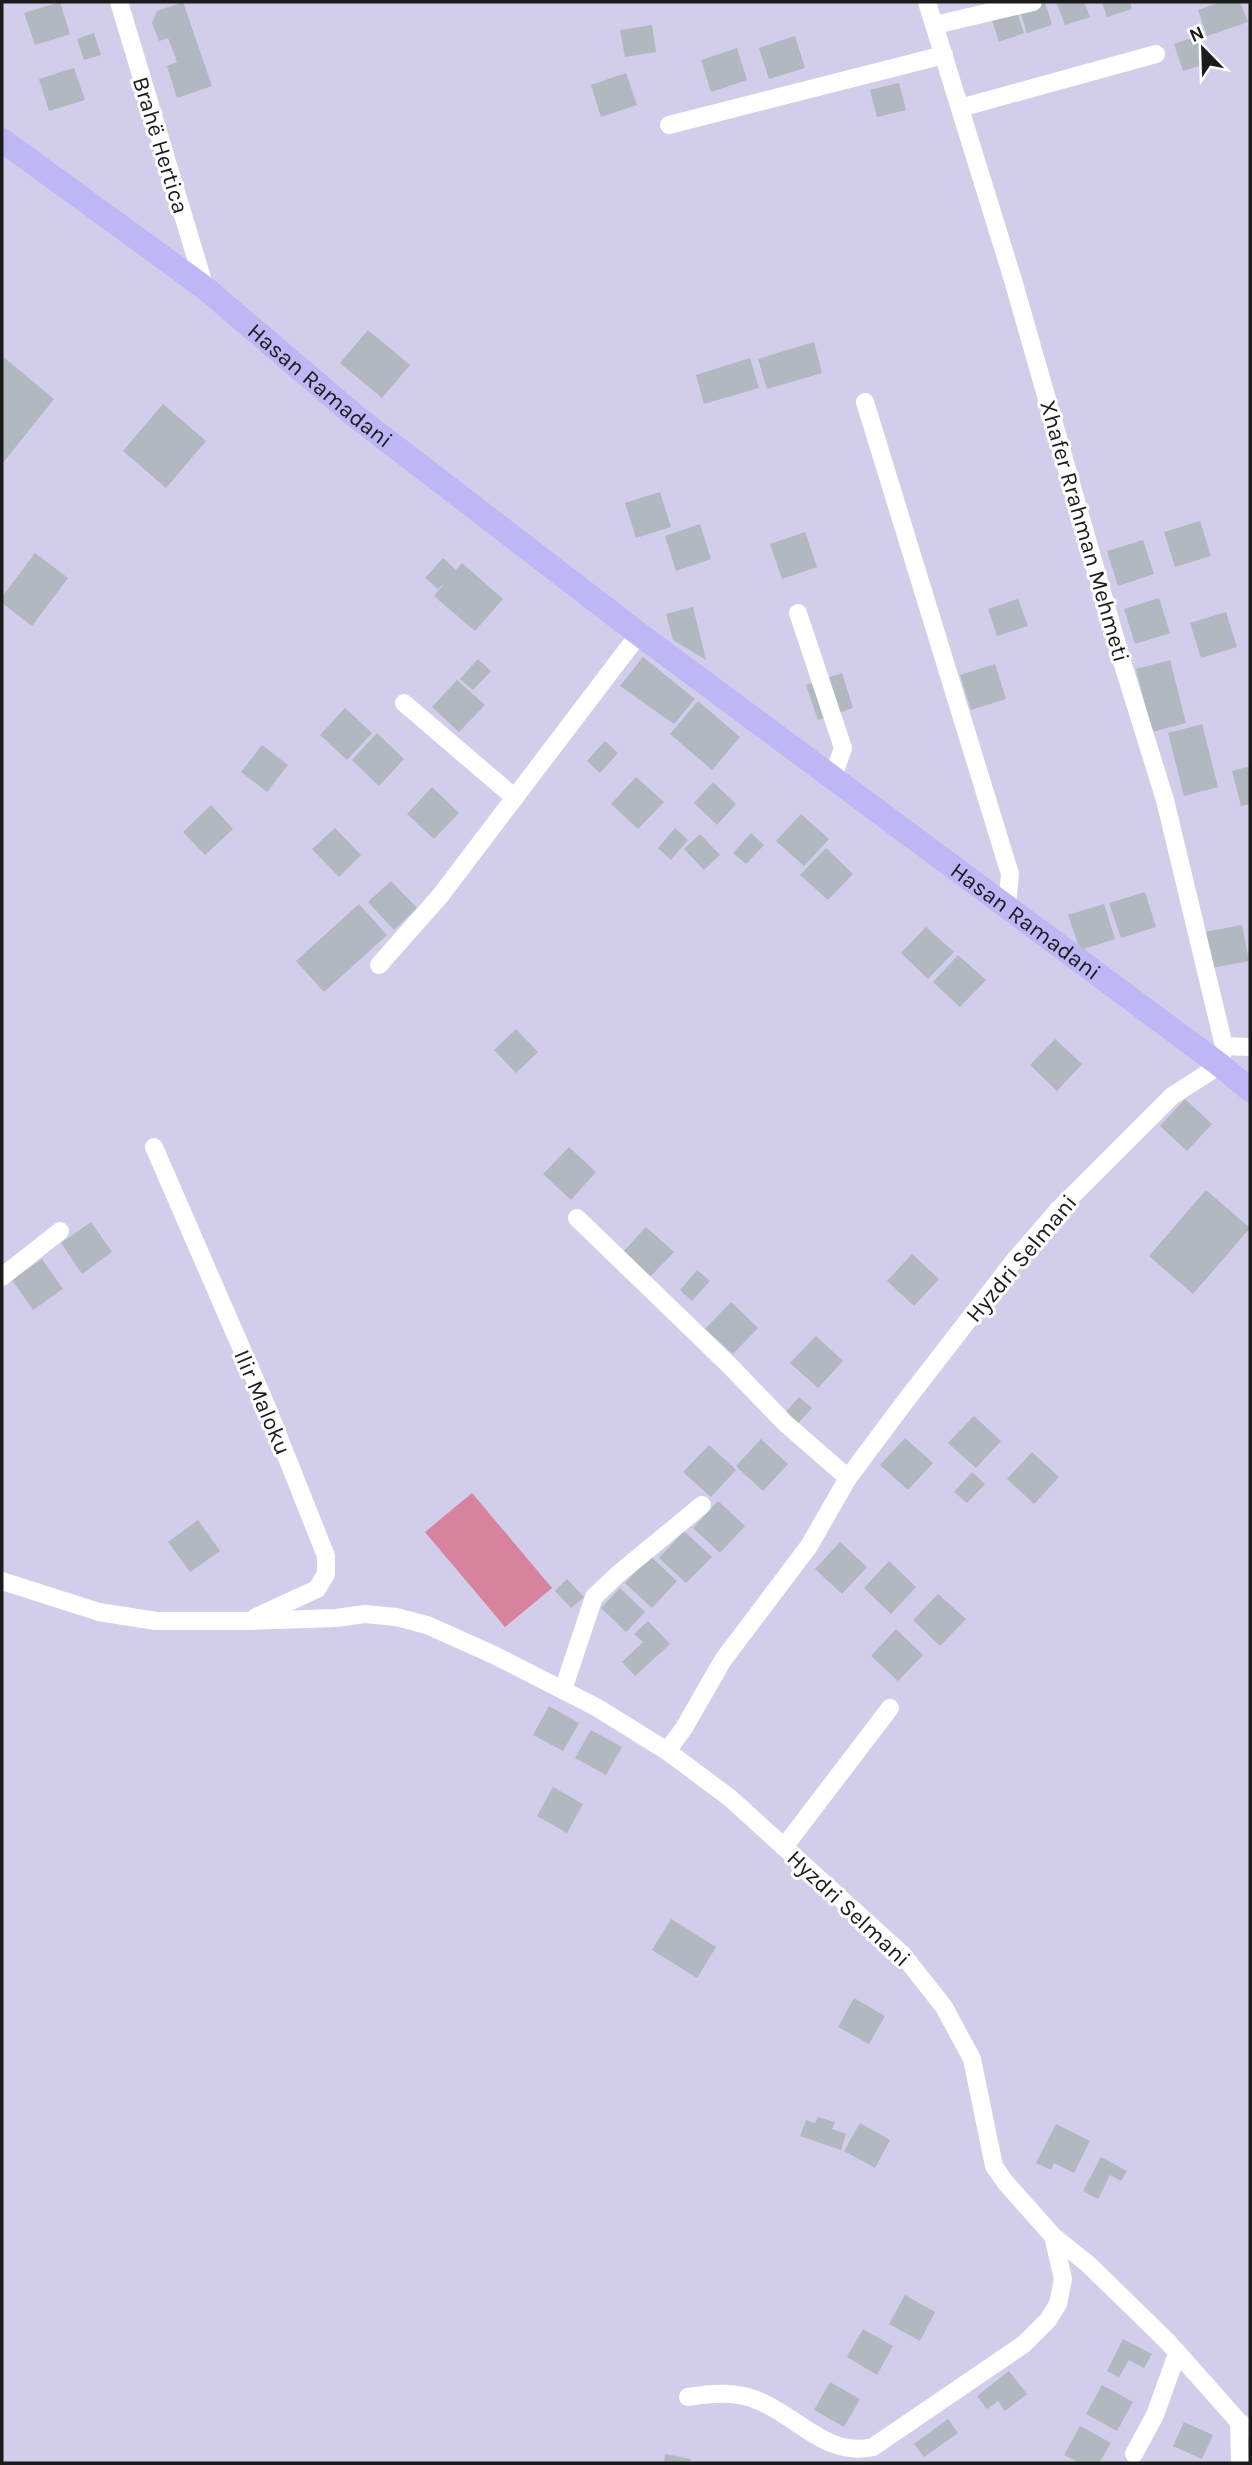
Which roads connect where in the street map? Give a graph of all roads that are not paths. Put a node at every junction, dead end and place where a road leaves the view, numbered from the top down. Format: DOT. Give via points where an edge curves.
graph roads {
  1 [pos="119,2"];
  2 [pos="927,2"];
  3 [pos="1033,2"];
  4 [pos="935,25"];
  5 [pos="1156,54"];
  6 [pos="944,55"];
  7 [pos="960,108"];
  8 [pos="670,125"];
  9 [pos="2,141"];
  10 [pos="205,288"];
  11 [pos="865,402"];
  12 [pos="798,613"];
  13 [pos="639,634"];
  14 [pos="404,703"];
  15 [pos="833,777"];
  16 [pos="515,798"];
  17 [pos="1007,906"];
  18 [pos="379,965"];
  19 [pos="1250,1047"];
  20 [pos="1222,1056"];
  21 [pos="1250,1090"];
  22 [pos="154,1147"];
  23 [pos="577,1218"];
  24 [pos="60,1231"];
  25 [pos="2,1277"];
  26 [pos="848,1478"];
  27 [pos="702,1505"];
  28 [pos="2,1580"];
  29 [pos="249,1621"];
  30 [pos="563,1690"];
  31 [pos="890,1709"];
  32 [pos="667,1751"];
  33 [pos="784,1847"];
  34 [pos="1053,2236"];
  35 [pos="1177,2354"];
  36 [pos="688,2397"];
  37 [pos="1245,2425"];
  38 [pos="1134,2454"];
  39 [pos="1240,2463"];
  1 -- 10 [label="street, Brahë Hertica"];
  2 -- 4 [label="street, Xhafer Rrahman Mehmeti"];
  3 -- 4 [label="street"];
  4 -- 6 [label="street, Xhafer Rrahman Mehmeti"];
  5 -- 7 [label="street"];
  6 -- 7 [label="street, Xhafer Rrahman Mehmeti"];
  6 -- 8 [label="street"];
  7 -- 20 [label="street, Xhafer Rrahman Mehmeti" via="1166,800"];
  9 -- 10 [label="main road, Hasan Ramadani"];
  10 -- 13 [label="main road, Hasan Ramadani" via="354,415"];
  11 -- 17 [label="street" via="1010,874"];
  12 -- 15 [label="street" via="843,748"];
  13 -- 15 [label="main road, Hasan Ramadani"];
  13 -- 16 [label="street"];
  14 -- 16 [label="street"];
  15 -- 17 [label="main road, Hasan Ramadani"];
  16 -- 18 [label="street" via="440,896"];
  17 -- 20 [label="main road, Hasan Ramadani"];
  19 -- 20 [label="street"];
  20 -- 21 [label="main road, Hasan Ramadani"];
  20 -- 26 [label="street, Hyzdri Selmani" via="1172,1096 1059,1209"];
  22 -- 29 [label="street, Ilir Maloku" via="267,1405 326,1556 326,1574 317,1589"];
  23 -- 26 [label="street" via="785,1423"];
  24 -- 25 [label="street"];
  26 -- 32 [label="street, Hyzdri Selmani" via="808,1546 723,1660"];
  27 -- 30 [label="street" via="594,1597"];
  28 -- 29 [label="street, Ilir Maloku" via="127,1618"];
  29 -- 30 [label="street, Ilir Maloku" via="365,1614 396,1617 461,1639"];
  30 -- 32 [label="street, Ilir Maloku"];
  31 -- 33 [label="street"];
  32 -- 33 [label="street, Hyzdri Selmani" via="730,1798"];
  33 -- 34 [label="street, Hyzdri Selmani" via="904,1955 944,2007 972,2059 994,2166"];
  34 -- 35 [label="street, Hyzdri Selmani" via="1088,2264"];
  34 -- 36 [label="street" via="1063,2279 1058,2304 1048,2320 1024,2344 873,2447 834,2446 746,2397 717,2393"];
  35 -- 37 [label="street, Hyzdri Selmani"];
  35 -- 38 [label="street" via="1155,2415"];
  37 -- 39 [label="street"];
}
